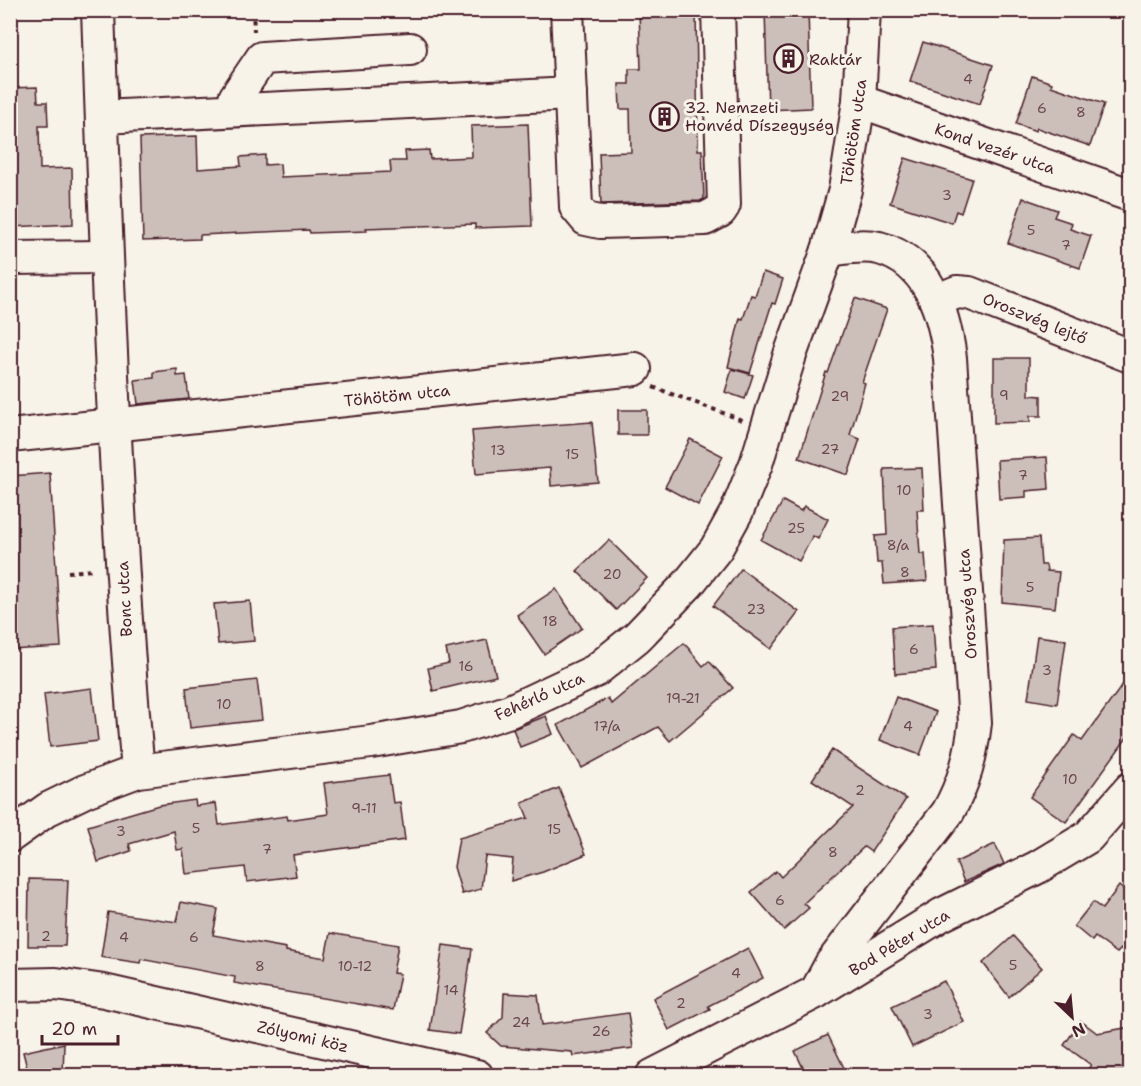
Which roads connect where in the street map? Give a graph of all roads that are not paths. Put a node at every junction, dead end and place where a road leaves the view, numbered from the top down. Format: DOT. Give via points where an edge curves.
graph roads {
  1 [pos="98,10"];
  2 [pos="567,10"];
  3 [pos="718,10"];
  4 [pos="864,10"];
  5 [pos="410,49"];
  6 [pos="571,94"];
  7 [pos="859,101"];
  8 [pos="236,110"];
  9 [pos="102,117"];
  10 [pos="1131,195"];
  11 [pos="828,250"];
  12 [pos="105,257"];
  13 [pos="10,258"];
  14 [pos="938,300"];
  15 [pos="1131,356"];
  16 [pos="635,369"];
  17 [pos="114,426"];
  18 [pos="10,436"];
  19 [pos="138,771"];
  20 [pos="1131,789"];
  21 [pos="10,836"];
  22 [pos="10,985"];
  23 [pos="816,992"];
  24 [pos="418,1069"];
  25 [pos="477,1076"];
  26 [pos="652,1076"];
  1 -- 9 [label="street, Bonc utca"];
  2 -- 6 [label="street"];
  3 -- 6 [label="street" via="724,205 713,217 600,222 579,214"];
  4 -- 7 [label="street, Töhötöm utca"];
  5 -- 8 [label="street" via="262,58 235,98"];
  6 -- 8 [label="street"];
  7 -- 10 [label="street, Kond vezér utca"];
  7 -- 11 [label="street, Töhötöm utca" via="845,190"];
  8 -- 9 [label="street"];
  9 -- 12 [label="street, Bonc utca"];
  11 -- 14 [label="street, Oroszvég utca" via="880,248 911,266"];
  11 -- 19 [label="street, Fehérló utca" via="768,430 737,511 716,549 637,638 595,671 510,711 461,727"];
  12 -- 13 [label="street"];
  12 -- 17 [label="street, Bonc utca"];
  14 -- 15 [label="street, Oroszvég lejtő" via="949,294 969,293"];
  14 -- 23 [label="street, Oroszvég utca" via="950,358 971,659 975,723 970,760 948,812 831,964"];
  16 -- 17 [label="street, Töhötöm utca"];
  17 -- 18 [label="street, Töhötöm utca"];
  17 -- 19 [label="street, Bonc utca"];
  19 -- 21 [label="street, Fehérló utca" via="57,805"];
  20 -- 23 [label="street, Bod Péter utca" via="1088,837 1038,867 941,915"];
  22 -- 24 [label="street, Zólyomi köz" via="56,984 104,991"];
  23 -- 26 [label="street, Bod Péter utca"];
  24 -- 25 [label="street, Zólyomi köz"];
}
